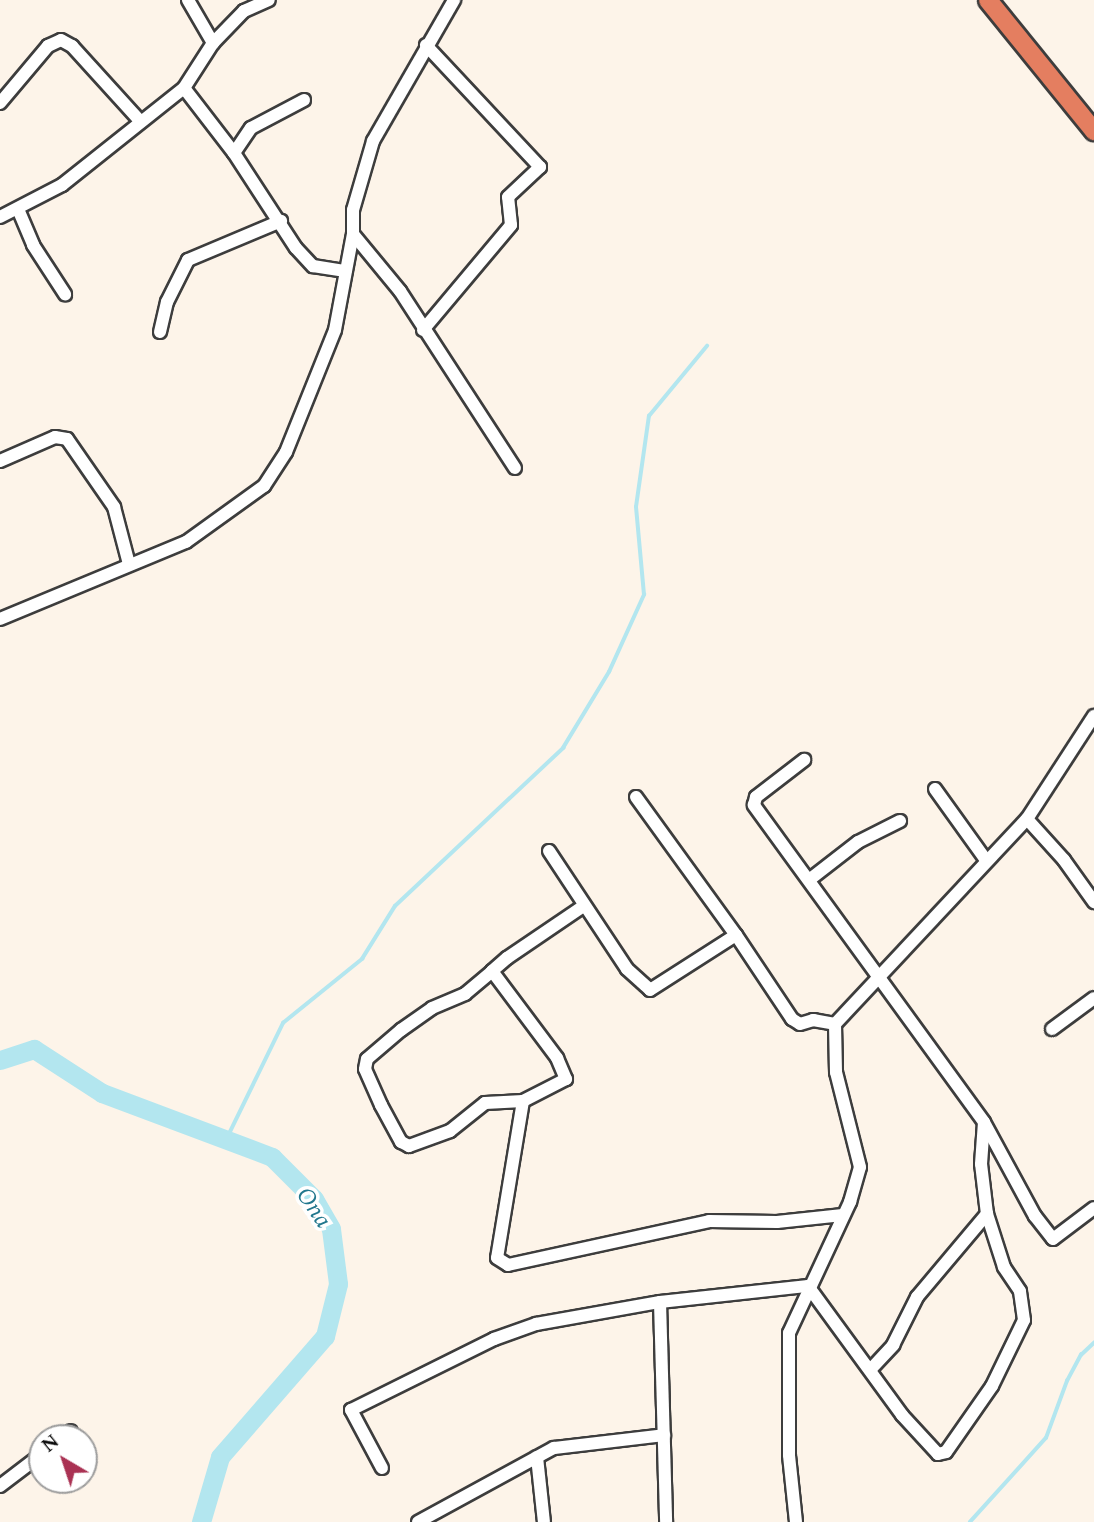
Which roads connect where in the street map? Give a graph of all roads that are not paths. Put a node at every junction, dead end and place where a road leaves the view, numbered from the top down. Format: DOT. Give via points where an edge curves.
graph roads {
  1 [pos="188,0"];
  2 [pos="269,0"];
  3 [pos="454,0"];
  4 [pos="988,0"];
  5 [pos="213,43"];
  6 [pos="426,45"];
  7 [pos="184,88"];
  8 [pos="304,100"];
  9 [pos="1,103"];
  10 [pos="140,121"];
  11 [pos="1094,131"];
  12 [pos="234,153"];
  13 [pos="18,209"];
  14 [pos="0,217"];
  15 [pos="281,221"];
  16 [pos="353,234"];
  17 [pos="346,271"];
  18 [pos="65,294"];
  19 [pos="423,330"];
  20 [pos="160,332"];
  21 [pos="0,461"];
  22 [pos="515,468"];
  23 [pos="129,564"];
  24 [pos="0,619"];
  25 [pos="1094,716"];
  26 [pos="804,761"];
  27 [pos="934,789"];
  28 [pos="636,797"];
  29 [pos="1027,819"];
  30 [pos="900,821"];
  31 [pos="550,851"];
  32 [pos="986,860"];
  33 [pos="810,880"];
  34 [pos="1094,902"];
  35 [pos="582,907"];
  36 [pos="736,935"];
  37 [pos="492,971"];
  38 [pos="878,980"];
  39 [pos="1094,998"];
  40 [pos="835,1024"];
  41 [pos="1052,1029"];
  42 [pos="523,1101"];
  43 [pos="984,1122"];
  44 [pos="1094,1208"];
  45 [pos="987,1214"];
  46 [pos="843,1215"];
  47 [pos="808,1286"];
  48 [pos="660,1303"];
  49 [pos="871,1370"];
  50 [pos="664,1435"];
  51 [pos="537,1457"];
  52 [pos="28,1465"];
  53 [pos="382,1468"];
  54 [pos="0,1486"];
  55 [pos="418,1522"];
  56 [pos="544,1522"];
  57 [pos="666,1522"];
  58 [pos="796,1522"];
  1 -- 5 [label="street"];
  2 -- 5 [label="street" via="244,11"];
  3 -- 6 [label="street"];
  4 -- 11 [label="highway"];
  5 -- 7 [label="street"];
  6 -- 16 [label="street" via="373,141 353,210"];
  6 -- 19 [label="street" via="540,167 508,197 511,225"];
  7 -- 10 [label="street"];
  7 -- 12 [label="street"];
  8 -- 12 [label="street" via="251,128"];
  9 -- 10 [label="street" via="48,46 61,40 72,46"];
  10 -- 13 [label="street" via="62,185"];
  12 -- 15 [label="street"];
  13 -- 14 [label="street"];
  13 -- 18 [label="street" via="33,245"];
  15 -- 17 [label="street" via="313,266"];
  15 -- 20 [label="street" via="188,260 167,302"];
  16 -- 17 [label="street"];
  16 -- 19 [label="street" via="400,290"];
  17 -- 23 [label="street" via="335,330 303,413 264,486 186,542"];
  19 -- 22 [label="street"];
  21 -- 23 [label="street" via="55,437 67,439 114,507"];
  23 -- 24 [label="street"];
  25 -- 29 [label="street"];
  26 -- 33 [label="street" via="755,797 754,805"];
  27 -- 32 [label="street"];
  28 -- 36 [label="street"];
  29 -- 32 [label="street"];
  29 -- 34 [label="street"];
  30 -- 33 [label="street" via="858,842"];
  31 -- 35 [label="street"];
  32 -- 38 [label="street"];
  33 -- 38 [label="street"];
  35 -- 36 [label="street" via="627,969 650,990"];
  35 -- 37 [label="street"];
  36 -- 40 [label="street" via="792,1019 800,1024"];
  37 -- 42 [label="street" via="557,1058 566,1079"];
  37 -- 42 [label="street" via="465,994 432,1007 401,1030 367,1059 365,1069 401,1142 409,1146 450,1130 485,1104"];
  38 -- 40 [label="street"];
  38 -- 43 [label="street"];
  39 -- 41 [label="street"];
  40 -- 46 [label="street" via="836,1072 860,1167"];
  42 -- 46 [label="street" via="497,1258 508,1265 709,1221 777,1222"];
  43 -- 44 [label="street" via="1035,1216 1053,1239"];
  43 -- 45 [label="street" via="981,1164"];
  45 -- 49 [label="street" via="917,1297 893,1345"];
  45 -- 49 [label="street" via="1004,1267 1020,1291 1024,1320 992,1386 946,1452 931,1450"];
  46 -- 47 [label="street"];
  47 -- 48 [label="street"];
  47 -- 49 [label="street"];
  47 -- 58 [label="street" via="789,1333 789,1455"];
  48 -- 50 [label="street"];
  48 -- 53 [label="street" via="536,1324 494,1339 351,1410"];
  50 -- 51 [label="street" via="554,1448"];
  50 -- 57 [label="street"];
  51 -- 55 [label="street"];
  51 -- 56 [label="street"];
  52 -- 54 [label="street"];
}
